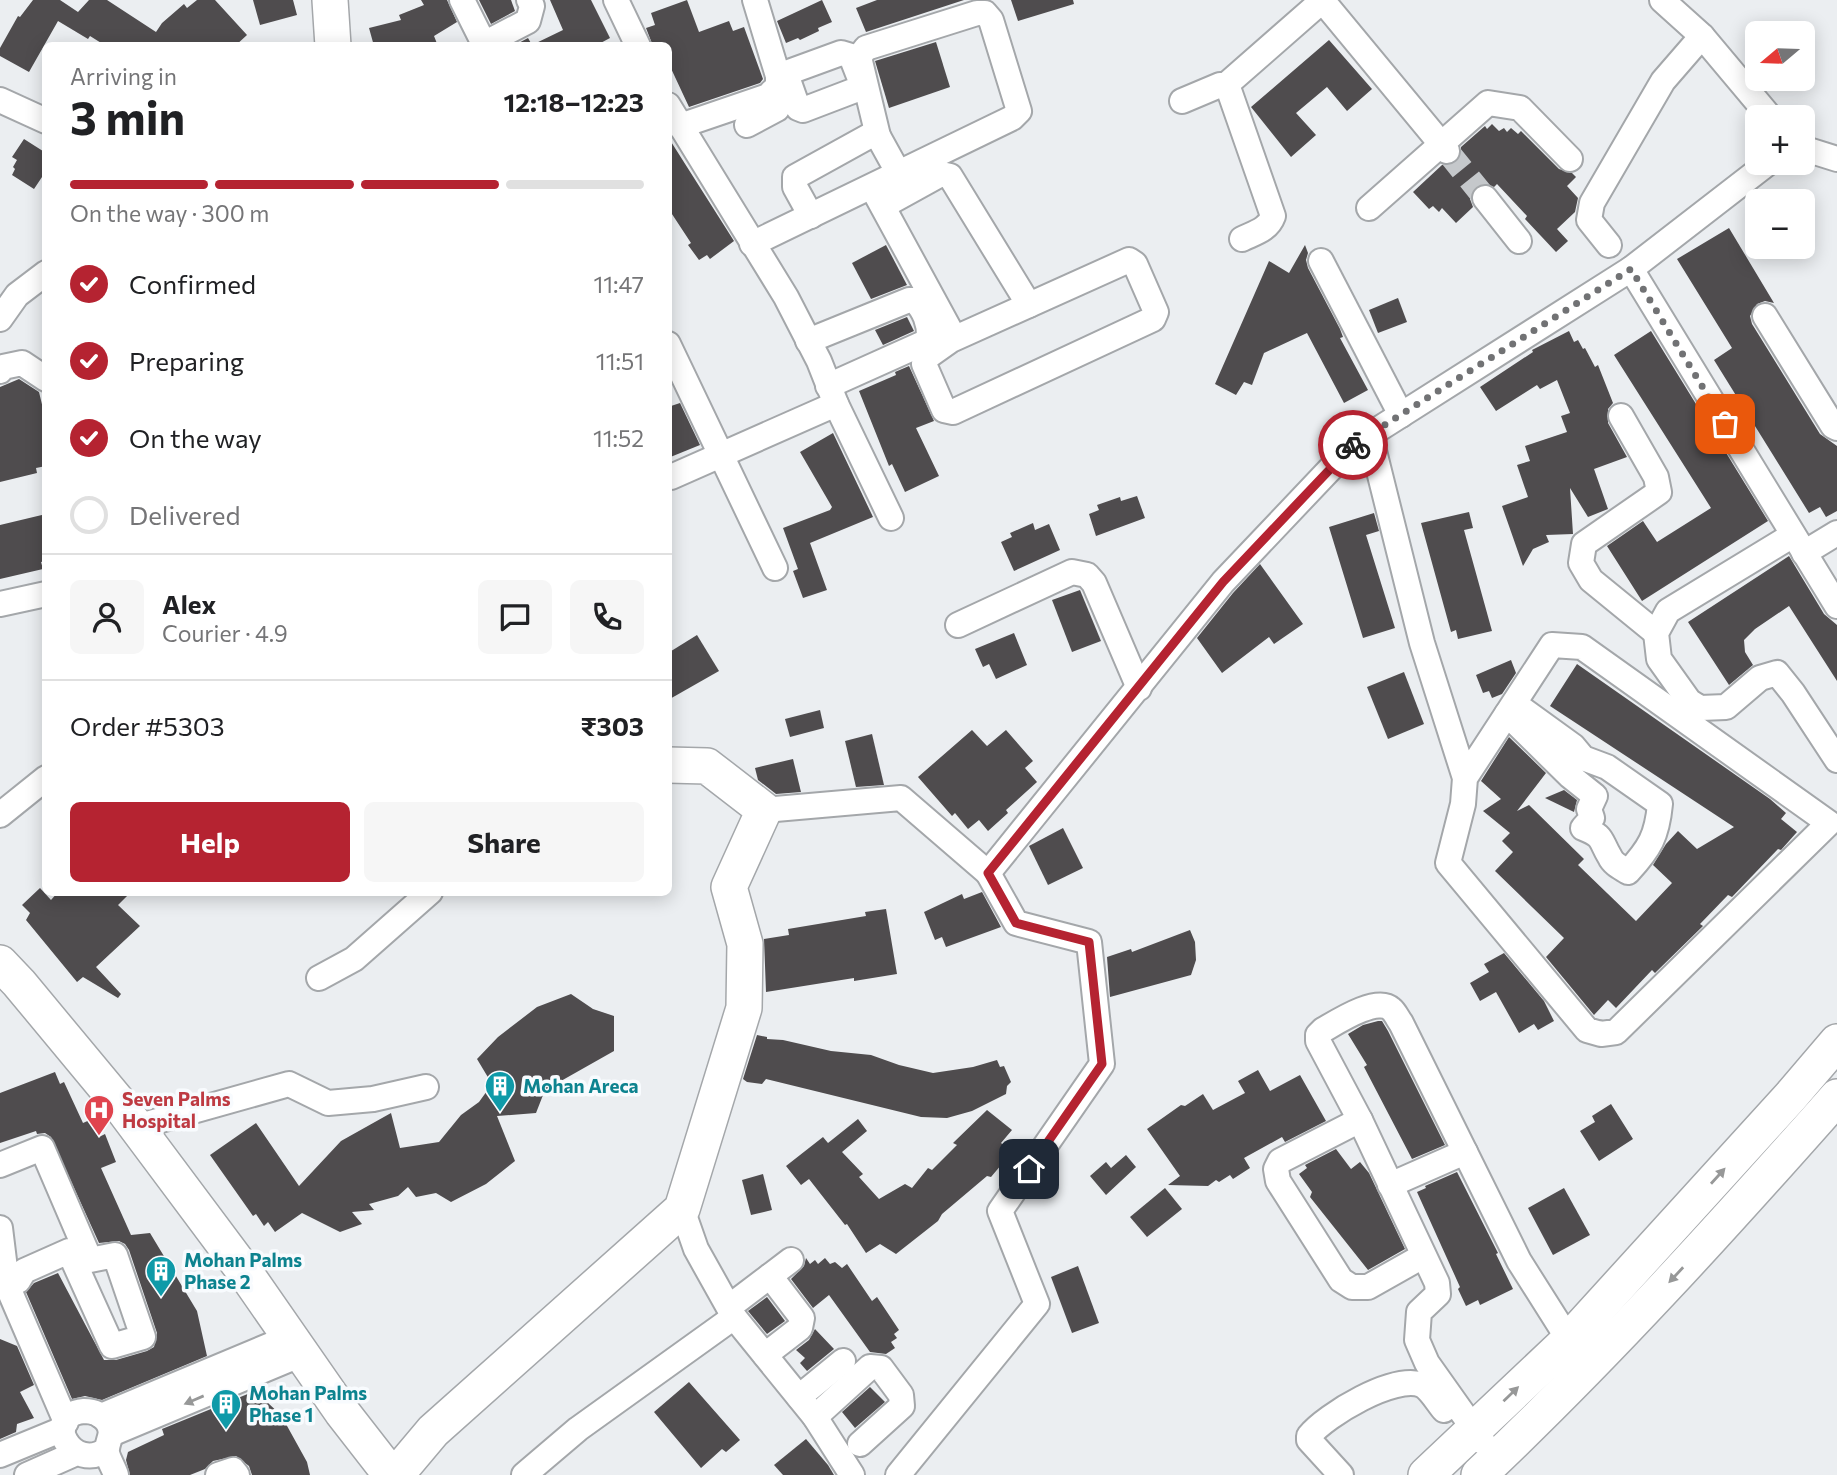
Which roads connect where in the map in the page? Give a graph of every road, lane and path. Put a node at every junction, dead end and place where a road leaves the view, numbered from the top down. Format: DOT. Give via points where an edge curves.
graph roads {
  1 [pos="330,0"];
  2 [pos="462,0"];
  3 [pos="529,0"];
  4 [pos="616,0"];
  5 [pos="755,0"];
  6 [pos="1322,0"];
  7 [pos="1662,0"];
  8 [pos="1702,36"];
  9 [pos="333,42"];
  10 [pos="483,42"];
  11 [pos="488,42"];
  12 [pos="636,42"];
  13 [pos="779,81"];
  14 [pos="1226,85"];
  15 [pos="0,100"];
  16 [pos="1182,101"];
  17 [pos="1760,105"];
  18 [pos="674,116"];
  19 [pos="42,119"];
  20 [pos="747,125"];
  21 [pos="878,136"];
  22 [pos="1444,147"];
  23 [pos="1815,152"];
  24 [pos="1570,159"];
  25 [pos="1837,159"];
  26 [pos="899,174"];
  27 [pos="1752,175"];
  28 [pos="877,196"];
  29 [pos="1485,198"];
  30 [pos="1369,208"];
  31 [pos="811,216"];
  32 [pos="1242,239"];
  33 [pos="1519,241"];
  34 [pos="752,244"];
  35 [pos="1609,245"];
  36 [pos="1321,261"];
  37 [pos="1631,269"];
  38 [pos="42,280"];
  39 [pos="1030,305"];
  40 [pos="1765,316"];
  41 [pos="0,319"];
  42 [pos="951,340"];
  43 [pos="808,341"];
  44 [pos="672,352"];
  45 [pos="0,371"];
  46 [pos="42,376"];
  47 [pos="832,395"];
  48 [pos="1401,415"];
  49 [pos="1621,416"];
  50 [pos="1837,428"];
  51 [pos="1370,435"];
  52 [pos="722,453"];
  53 [pos="672,477"];
  54 [pos="891,518"];
  55 [pos="1837,533"];
  56 [pos="1799,544"];
  57 [pos="775,568"];
  58 [pos="42,595"];
  59 [pos="0,604"];
  60 [pos="1837,607"];
  61 [pos="958,625"];
  62 [pos="1656,633"];
  63 [pos="1139,688"];
  64 [pos="1511,709"];
  65 [pos="1837,760"];
  66 [pos="672,765"];
  67 [pos="1465,778"];
  68 [pos="42,781"];
  69 [pos="764,810"];
  70 [pos="0,815"];
  71 [pos="1833,827"];
  72 [pos="988,873"];
  73 [pos="425,896"];
  74 [pos="0,963"];
  75 [pos="320,978"];
  76 [pos="1837,1042"];
  77 [pos="426,1087"];
  78 [pos="1837,1097"];
  79 [pos="1360,1121"];
  80 [pos="136,1127"];
  81 [pos="1465,1152"];
  82 [pos="0,1165"];
  83 [pos="1390,1185"];
  84 [pos="682,1209"];
  85 [pos="1680,1217"];
  86 [pos="0,1227"];
  87 [pos="1706,1244"];
  88 [pos="1423,1256"];
  89 [pos="791,1260"];
  90 [pos="770,1276"];
  91 [pos="7,1285"];
  92 [pos="731,1312"];
  93 [pos="1569,1339"];
  94 [pos="296,1345"];
  95 [pos="765,1355"];
  96 [pos="843,1361"];
  97 [pos="799,1397"];
  98 [pos="819,1413"];
  99 [pos="65,1426"];
  100 [pos="106,1433"];
  101 [pos="1469,1434"];
  102 [pos="0,1455"];
  103 [pos="78,1463"];
  104 [pos="1488,1467"];
  105 [pos="27,1475"];
  106 [pos="116,1475"];
  107 [pos="218,1475"];
  108 [pos="237,1475"];
  109 [pos="394,1475"];
  110 [pos="524,1475"];
  111 [pos="852,1475"];
  112 [pos="898,1475"];
  113 [pos="1341,1475"];
  114 [pos="1426,1475"];
  1 -- 9 [label="street"];
  2 -- 10 [label="street"];
  3 -- 11 [label="street" via="528,21"];
  4 -- 12 [label="street"];
  5 -- 13 [label="street"];
  6 -- 14 [label="street"];
  6 -- 22 [label="street"];
  7 -- 8 [label="street"];
  8 -- 17 [label="street"];
  8 -- 35 [label="street" via="1663,81 1592,203 1589,220"];
  13 -- 18 [label="street" via="756,100"];
  13 -- 20 [label="street" via="777,109"];
  14 -- 16 [label="street"];
  14 -- 32 [label="street" via="1273,216 1264,229"];
  15 -- 19 [label="street"];
  18 -- 34 [label="street"];
  21 -- 26 [label="street"];
  21 -- 26 [label="street" via="859,57 862,52 985,13 1019,111"];
  21 -- 31 [label="street" via="871,135 795,177 795,187"];
  22 -- 24 [label="street" via="1488,103 1520,108"];
  22 -- 30 [label="street"];
  23 -- 25 [label="street"];
  26 -- 28 [label="street"];
  27 -- 37 [label="street"];
  28 -- 31 [label="street"];
  28 -- 39 [label="street" via="941,174 950,176"];
  28 -- 42 [label="street" via="951,331"];
  29 -- 33 [label="street"];
  31 -- 34 [label="street"];
  34 -- 43 [label="street"];
  36 -- 48 [label="street"];
  37 -- 48 [label="street"];
  37 -- 56 [label="street"];
  38 -- 41 [label="street" via="17,295"];
  39 -- 42 [label="street"];
  39 -- 42 [label="street" via="1129,260 1156,312 1153,318 1085,352 953,412 944,410 924,364"];
  40 -- 50 [label="street"];
  43 -- 47 [label="street"];
  43 -- 47 [label="street" via="909,300 921,307 929,328 926,342"];
  44 -- 52 [label="street"];
  45 -- 46 [label="street" via="22,363"];
  47 -- 52 [label="street"];
  47 -- 54 [label="street"];
  48 -- 51 [label="street"];
  49 -- 62 [label="street" via="1656,477 1659,492 1584,544 1581,563 1591,580"];
  51 -- 63 [label="street" via="1352,446 1223,582"];
  51 -- 67 [label="street" via="1423,643"];
  52 -- 53 [label="street"];
  52 -- 57 [label="street"];
  55 -- 56 [label="street"];
  56 -- 60 [label="street"];
  56 -- 62 [label="street" via="1668,611"];
  58 -- 59 [label="street"];
  61 -- 63 [label="street" via="1072,572 1087,575"];
  62 -- 65 [label="street" via="1659,659 1689,701 1700,708 1726,707 1760,678 1777,673"];
  63 -- 72 [label="street"];
  64 -- 64 [label="street" via="1660,804 1658,831 1629,872 1611,860 1604,841 1583,828 1592,818 1589,809 1595,796 1570,776"];
  64 -- 67 [label="street"];
  64 -- 71 [label="street" via="1552,645 1582,647"];
  66 -- 69 [label="street" via="707,766"];
  67 -- 71 [label="street" via="1448,863 1587,1030 1601,1034 1616,1032"];
  68 -- 70 [label="street"];
  69 -- 72 [label="street" via="901,798"];
  69 -- 84 [label="street" via="729,887 746,944 744,1008"];
  72 -- 112 [label="street" via="1016,923 1089,942 1102,1064 1000,1211 1037,1304"];
  73 -- 75 [label="street" via="354,959"];
  74 -- 80 [label="street"];
  85 -- 76 [label="street, one-way"];
  77 -- 80 [label="street" via="328,1103 289,1084"];
  78 -- 87 [label="street"];
  79 -- 81 [label="street" via="1318,1035 1361,1010 1383,1005 1390,1007 1401,1023"];
  79 -- 83 [label="street"];
  79 -- 88 [label="street" via="1280,1161 1278,1181 1341,1280 1352,1287 1368,1287"];
  80 -- 94 [label="street"];
  81 -- 83 [label="street"];
  81 -- 93 [label="street" via="1519,1261"];
  82 -- 91 [label="street" via="42,1148 76,1249 24,1271 18,1281"];
  83 -- 88 [label="street"];
  84 -- 92 [label="street" via="696,1250"];
  84 -- 109 [label="street" via="433,1432"];
  85 -- 87 [label="street"];
  85 -- 93 [label="street"];
  86 -- 91 [label="street"];
  87 -- 104 [label="street, one-way" via="1564,1395"];
  88 -- 101 [label="street" via="1438,1294 1419,1312 1417,1340"];
  89 -- 90 [label="street"];
  90 -- 92 [label="street"];
  90 -- 95 [label="street" via="802,1318 800,1328"];
  91 -- 99 [label="street"];
  92 -- 95 [label="street"];
  92 -- 110 [label="street"];
  101 -- 93 [label="street, one-way"];
  94 -- 100 [label="street"];
  94 -- 109 [label="street" via="342,1412"];
  95 -- 97 [label="street"];
  96 -- 97 [label="street"];
  97 -- 98 [label="street"];
  98 -- 98 [label="street" via="870,1367 881,1368 901,1395 902,1406 857,1447"];
  98 -- 111 [label="street"];
  99 -- 100 [label="street" via="82,1411 95,1413"];
  99 -- 102 [label="street"];
  99 -- 103 [label="street" via="63,1443"];
  100 -- 103 [label="street" via="91,1460"];
  100 -- 106 [label="street"];
  101 -- 104 [label="street"];
  101 -- 113 [label="street" via="1420,1384 1371,1393 1309,1436"];
  101 -- 114 [label="street"];
  103 -- 105 [label="street"];
  107 -- 108 [label="street" via="233,1470"];
}
